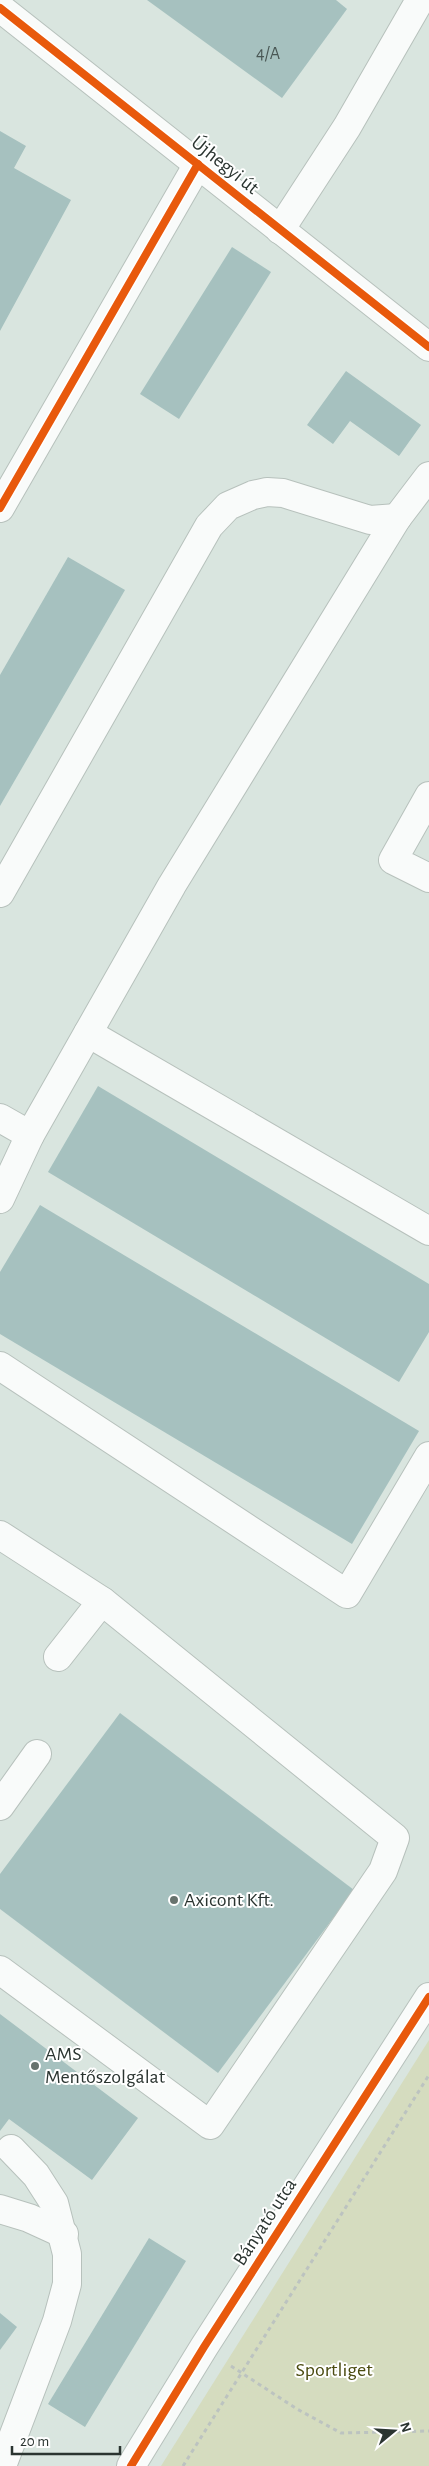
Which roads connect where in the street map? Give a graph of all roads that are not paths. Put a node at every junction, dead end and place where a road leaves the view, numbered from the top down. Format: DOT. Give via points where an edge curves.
graph roads {
  1 [pos="420,0"];
  2 [pos="0,8"];
  3 [pos="198,164"];
  4 [pos="280,230"];
  5 [pos="429,347"];
  6 [pos="429,476"];
  7 [pos="0,508"];
  8 [pos="397,518"];
  9 [pos="429,796"];
  10 [pos="429,878"];
  11 [pos="0,893"];
  12 [pos="88,1033"];
  13 [pos="0,1118"];
  14 [pos="30,1135"];
  15 [pos="0,1199"];
  16 [pos="429,1231"];
  17 [pos="0,1366"];
  18 [pos="429,1456"];
  19 [pos="0,1535"];
  20 [pos="102,1601"];
  21 [pos="58,1657"];
  22 [pos="36,1754"];
  23 [pos="0,1806"];
  24 [pos="0,1970"];
  25 [pos="429,1997"];
  26 [pos="11,2149"];
  27 [pos="0,2209"];
  28 [pos="64,2234"];
  29 [pos="2,2466"];
  30 [pos="131,2466"];
  1 -- 4 [label="street" via="347,127"];
  2 -- 3 [label="street, Újhegyi út"];
  3 -- 4 [label="street, Újhegyi út"];
  3 -- 7 [label="street"];
  4 -- 5 [label="street, Újhegyi út"];
  6 -- 8 [label="street"];
  8 -- 11 [label="street" via="370,520 283,493 253,495 228,506 209,526"];
  8 -- 12 [label="street" via="177,876"];
  9 -- 10 [label="street" via="392,860"];
  12 -- 14 [label="street"];
  12 -- 16 [label="street"];
  13 -- 14 [label="street"];
  14 -- 15 [label="street"];
  17 -- 18 [label="street" via="347,1594"];
  19 -- 20 [label="street"];
  20 -- 21 [label="street"];
  20 -- 24 [label="street" via="396,1838 383,1871 210,2125"];
  22 -- 23 [label="street"];
  25 -- 30 [label="street, Bányató utca"];
  26 -- 28 [label="street" via="36,2175 54,2203"];
  27 -- 28 [label="street"];
  28 -- 29 [label="street" via="67,2284 57,2321"];
}
